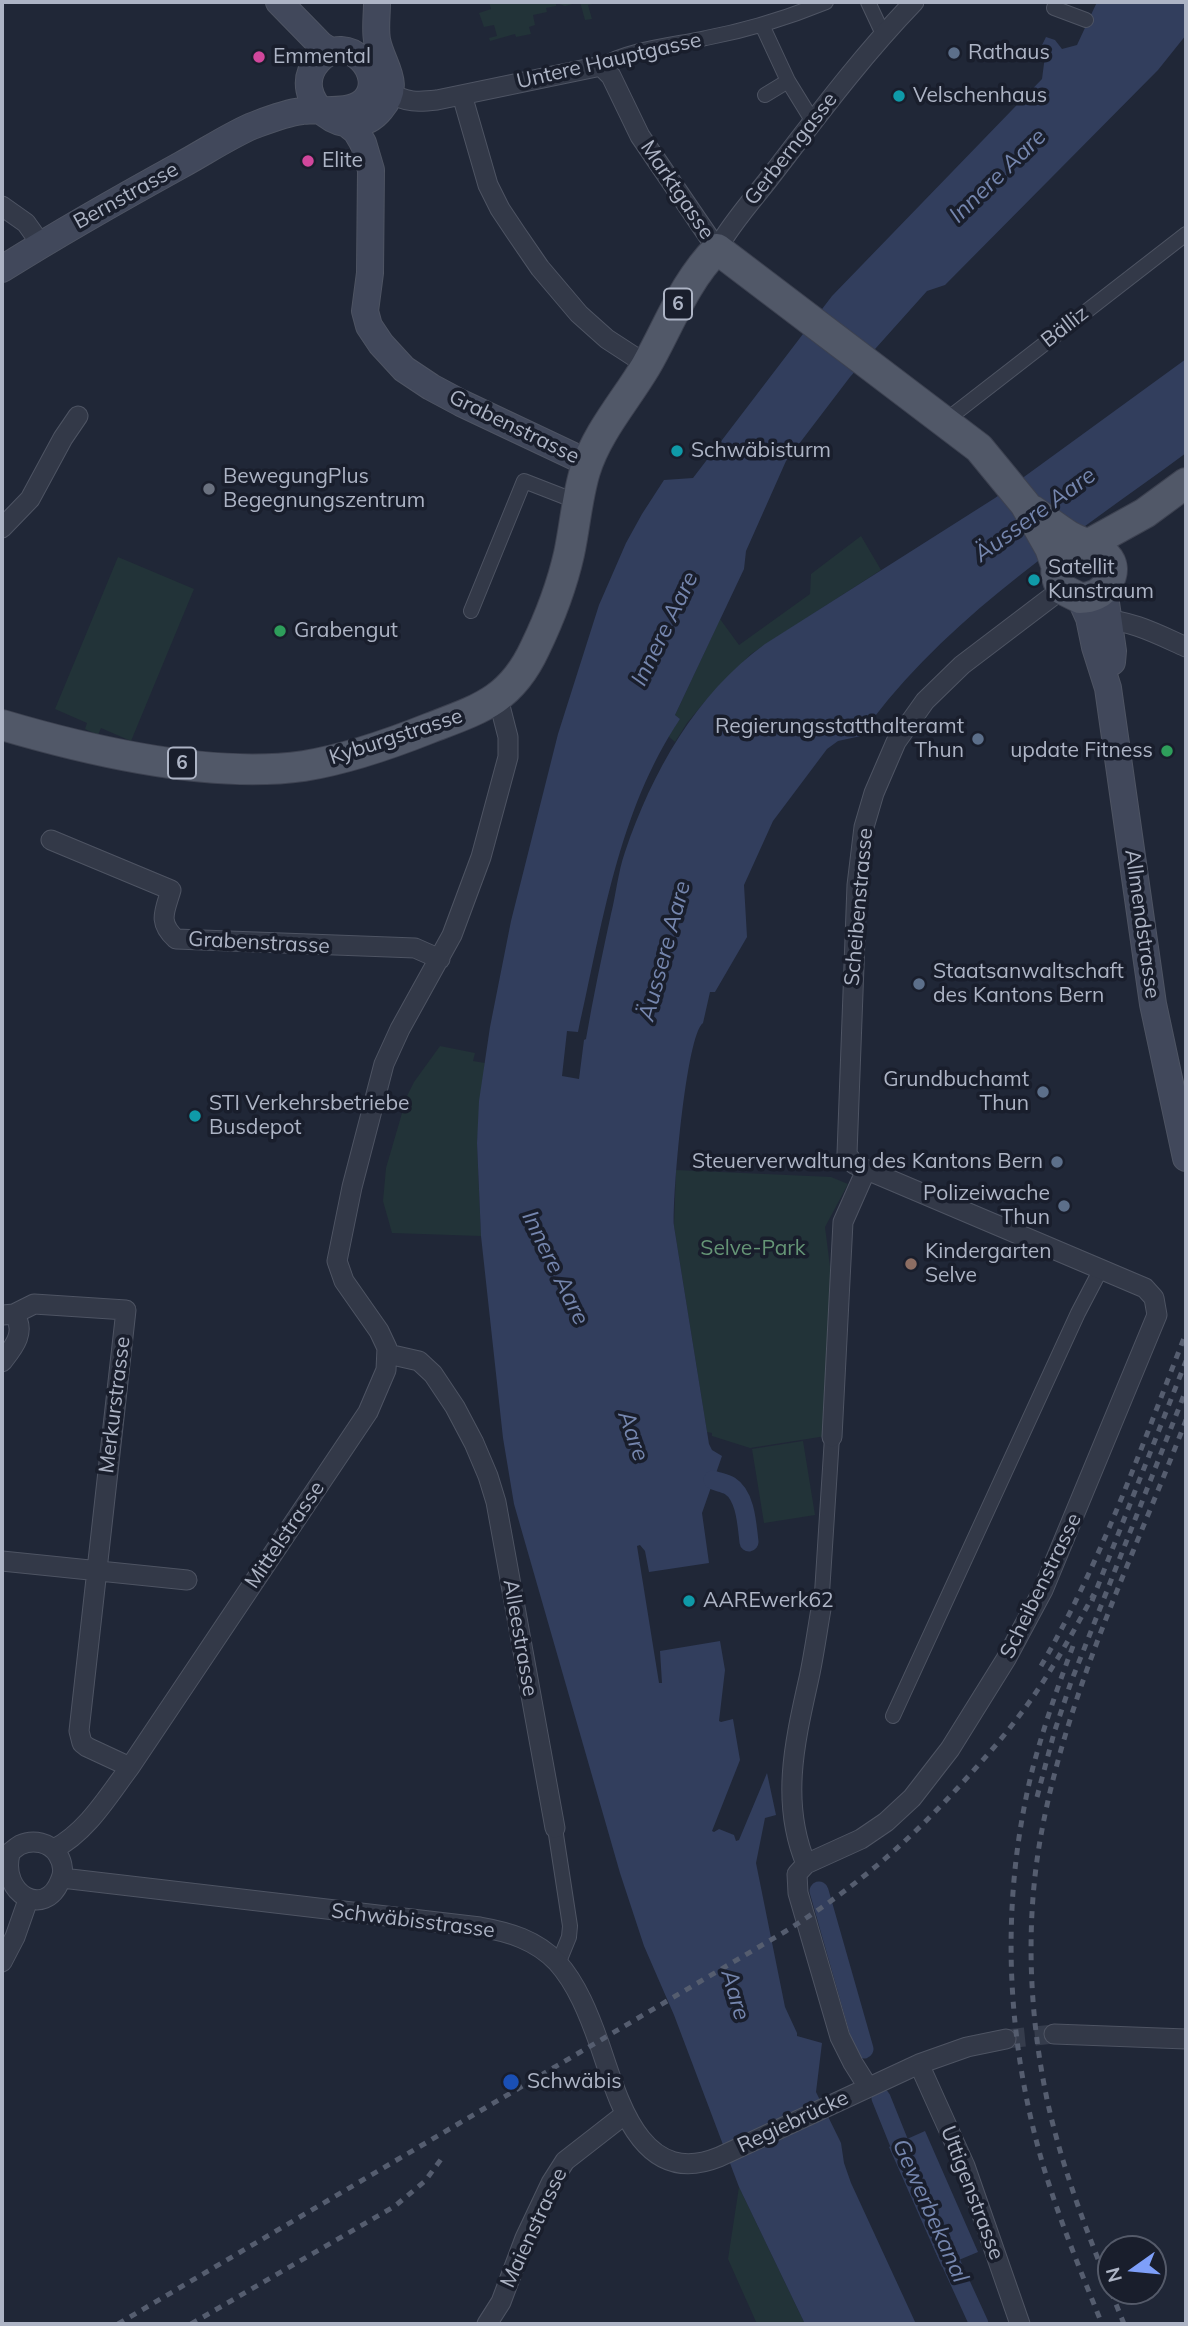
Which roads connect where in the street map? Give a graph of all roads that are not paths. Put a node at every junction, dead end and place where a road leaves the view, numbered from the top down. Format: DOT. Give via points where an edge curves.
graph roads {
  1 [pos="377,2"];
  2 [pos="827,2"];
  3 [pos="867,2"];
  4 [pos="914,2"];
  5 [pos="1055,5"];
  6 [pos="283,7"];
  7 [pos="1086,20"];
  8 [pos="762,26"];
  9 [pos="883,34"];
  10 [pos="338,51"];
  11 [pos="601,66"];
  12 [pos="311,77"];
  13 [pos="788,81"];
  14 [pos="380,84"];
  15 [pos="462,95"];
  16 [pos="765,95"];
  17 [pos="333,117"];
  18 [pos="813,120"];
  19 [pos="251,127"];
  20 [pos="2,206"];
  21 [pos="1186,234"];
  22 [pos="41,244"];
  23 [pos="717,249"];
  24 [pos="2,269"];
  25 [pos="647,365"];
  26 [pos="78,416"];
  27 [pos="945,421"];
  28 [pos="591,457"];
  29 [pos="1186,483"];
  30 [pos="578,502"];
  31 [pos="2,528"];
  32 [pos="1083,575"];
  33 [pos="471,611"];
  34 [pos="1186,647"];
  35 [pos="498,698"];
  36 [pos="2,725"];
  37 [pos="51,841"];
  38 [pos="440,959"];
  39 [pos="1186,1158"];
  40 [pos="866,1170"];
  41 [pos="1101,1269"];
  42 [pos="8,1314"];
  43 [pos="388,1354"];
  44 [pos="2,1362"];
  45 [pos="832,1437"];
  46 [pos="2,1561"];
  47 [pos="96,1572"];
  48 [pos="187,1580"];
  49 [pos="821,1609"];
  50 [pos="893,1716"];
  51 [pos="130,1767"];
  52 [pos="555,1828"];
  53 [pos="54,1849"];
  54 [pos="6,1855"];
  55 [pos="807,1864"];
  56 [pos="62,1878"];
  57 [pos="5,1884"];
  58 [pos="28,1900"];
  59 [pos="2,1962"];
  60 [pos="558,1964"];
  61 [pos="1054,2034"];
  62 [pos="1006,2039"];
  63 [pos="1186,2039"];
  64 [pos="919,2064"];
  65 [pos="875,2083"];
  66 [pos="624,2115"];
  67 [pos="719,2157"];
  68 [pos="487,2324"];
  69 [pos="1020,2324"];
  1 -- 10 [label="main road"];
  1 -- 14 [label="main road" via="377,37 391,77"];
  2 -- 8 [label="street, Untere Hauptgasse"];
  3 -- 9 [label="street"];
  4 -- 9 [label="street, Gerberngasse"];
  5 -- 7 [label="street"];
  6 -- 10 [label="main road" via="321,45"];
  6 -- 12 [label="main road"];
  8 -- 11 [label="street, Untere Hauptgasse" via="640,52"];
  8 -- 13 [label="street"];
  9 -- 18 [label="street, Gerberngasse"];
  10 -- 12 [label="main road" via="321,59"];
  10 -- 14 [label="main road" via="351,51 363,60"];
  11 -- 15 [label="street, Untere Hauptgasse"];
  11 -- 23 [label="street, Marktgasse" via="611,76 640,136"];
  12 -- 17 [label="main road" via="313,98"];
  12 -- 19 [label="main road, Bernstrasse"];
  13 -- 16 [label="street"];
  13 -- 18 [label="street"];
  14 -- 15 [label="street, Untere Hauptgasse" via="400,99 414,102"];
  14 -- 17 [label="main road" via="383,107 377,114 363,121"];
  15 -- 25 [label="street" via="493,197 540,268 594,329"];
  17 -- 19 [label="main road, Bernstrasse" via="297,126"];
  17 -- 28 [label="main road, Grabenstrasse" via="356,131 371,170 365,311 381,344 404,369 461,403"];
  18 -- 23 [label="street, Gerberngasse" via="786,150"];
  19 -- 22 [label="main road, Bernstrasse"];
  20 -- 22 [label="street" via="26,223"];
  21 -- 27 [label="street, Bälliz"];
  22 -- 24 [label="main road, Bernstrasse"];
  23 -- 25 [label="main road, 6" via="686,289"];
  23 -- 27 [label="main road, Marktgasse"];
  25 -- 28 [label="main road, 6"];
  26 -- 31 [label="street" via="30,499"];
  27 -- 32 [label="main road" via="979,448"];
  28 -- 30 [label="main road, Grabenstrasse / 6"];
  29 -- 32 [label="main road" via="1145,513"];
  30 -- 33 [label="street" via="524,481"];
  30 -- 35 [label="main road, Grabenstrasse / 6" via="565,571 535,648"];
  32 -- 34 [label="street" via="1141,626"];
  32 -- 39 [label="main road, Allmendstrasse" via="1095,647 1108,688 1153,1004"];
  32 -- 40 [label="street, Scheibenstrasse" via="962,665 925,701 896,743 874,793 864,827 857,885 846,1147 850,1159"];
  35 -- 36 [label="main road, Kyburgstrasse / 6" via="371,749 278,768 157,760"];
  35 -- 38 [label="street" via="508,757 481,857"];
  37 -- 38 [label="street, Grabenstrasse" via="171,890 163,919 176,939 415,948"];
  38 -- 43 [label="street" via="384,1064 337,1261 339,1272 379,1331"];
  40 -- 41 [label="street, Scheibenstrasse"];
  40 -- 45 [label="street" via="842,1222"];
  41 -- 50 [label="street"];
  41 -- 55 [label="street, Scheibenstrasse" via="1150,1292 1157,1315 1043,1590 950,1749 912,1798 873,1832"];
  42 -- 44 [label="street, Merkurstrasse" via="18,1319 19,1335"];
  42 -- 47 [label="street, Merkurstrasse" via="34,1304 126,1310"];
  43 -- 51 [label="street, Mittelstrasse" via="368,1412"];
  43 -- 52 [label="street, Alleestrasse" via="419,1361 433,1374 455,1406 488,1476"];
  45 -- 49 [label="street"];
  46 -- 47 [label="street"];
  47 -- 48 [label="street"];
  47 -- 51 [label="street, Merkurstrasse" via="80,1737 87,1747"];
  49 -- 55 [label="street" via="792,1768 794,1828"];
  51 -- 53 [label="street, Mittelstrasse" via="90,1819"];
  52 -- 60 [label="street, Alleestrasse" via="570,1913"];
  53 -- 54 [label="street" via="30,1842"];
  53 -- 56 [label="street"];
  54 -- 57 [label="street"];
  55 -- 65 [label="street" via="797,1874 798,1892 840,2037 853,2063"];
  56 -- 58 [label="street" via="50,1895"];
  56 -- 60 [label="street, Schwäbisstrasse" via="481,1927 527,1940"];
  57 -- 58 [label="street"];
  58 -- 59 [label="street"];
  60 -- 66 [label="street, Schwäbisstrasse" via="586,2009"];
  61 -- 63 [label="street"];
  62 -- 64 [label="street, Regiebrücke"];
  64 -- 65 [label="street, Regiebrücke"];
  64 -- 69 [label="street, Uttigenstrasse" via="965,2166"];
  65 -- 67 [label="street, Regiebrücke"];
  66 -- 67 [label="street, Schwäbisstrasse" via="648,2146 676,2162 695,2164"];
  66 -- 68 [label="street, Maienstrasse" via="565,2161"];
}
